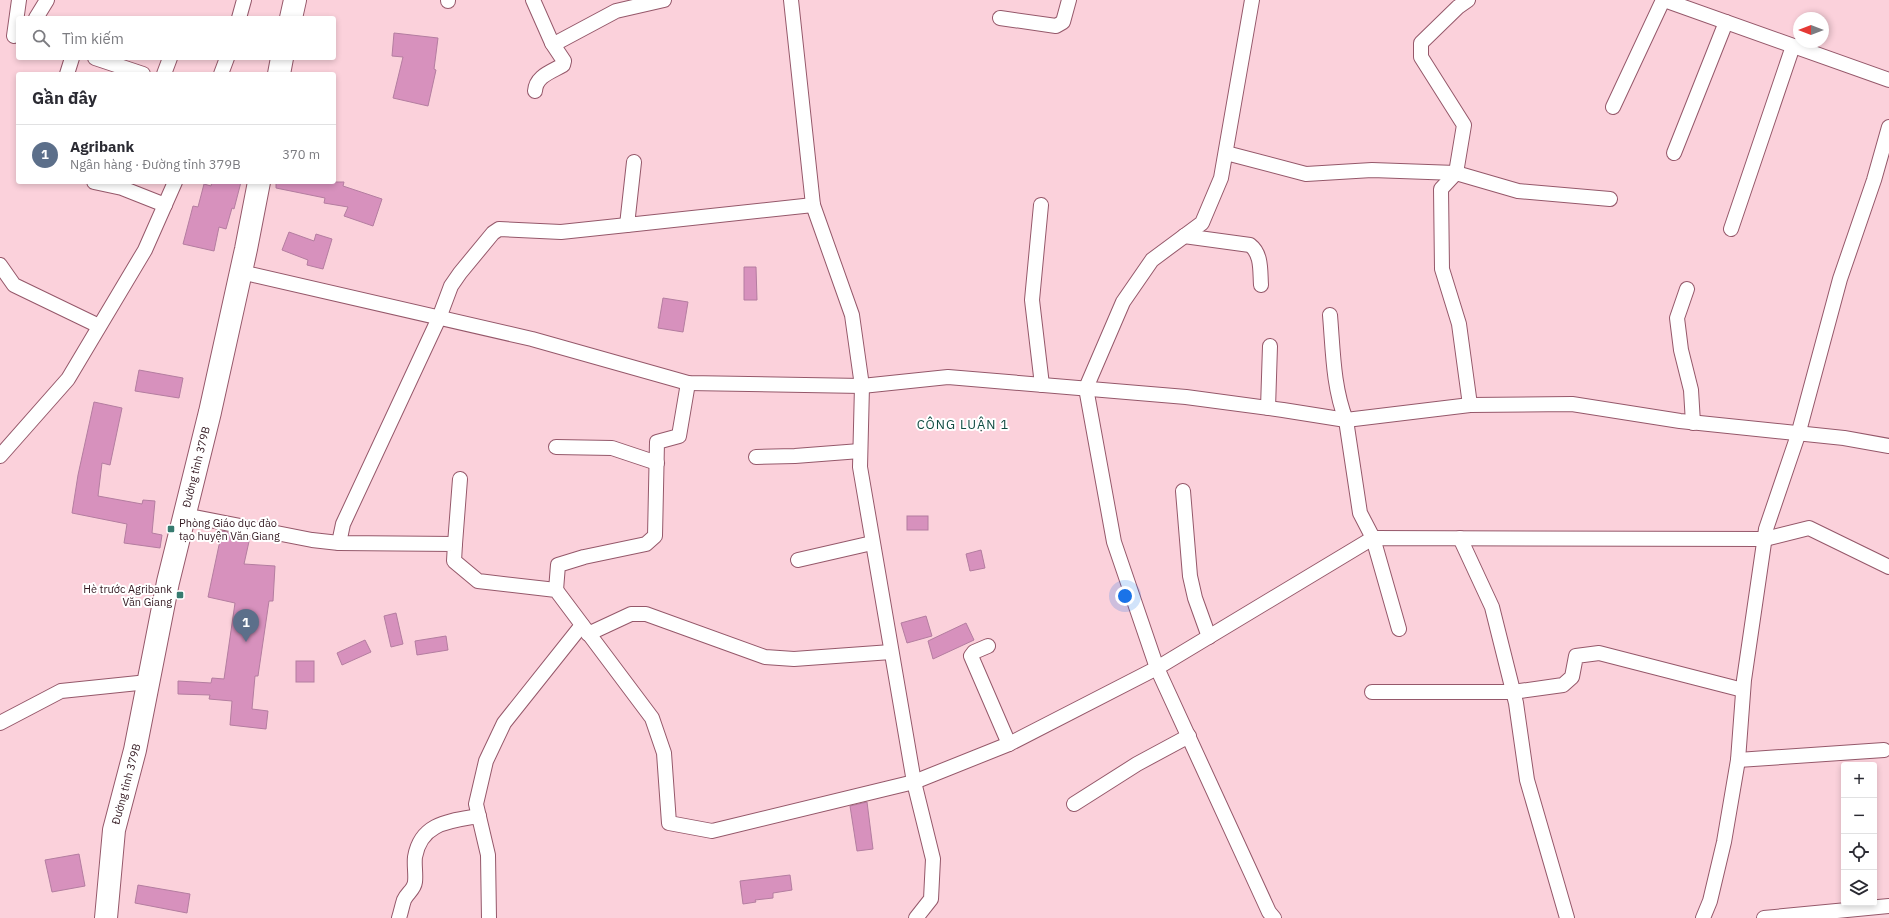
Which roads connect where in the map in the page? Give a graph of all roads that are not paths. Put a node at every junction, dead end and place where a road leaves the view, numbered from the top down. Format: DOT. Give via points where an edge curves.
graph roads {
  1 [pos="19,0"];
  2 [pos="47,0"];
  3 [pos="244,0"];
  4 [pos="295,0"];
  5 [pos="533,0"];
  6 [pos="1069,0"];
  7 [pos="1252,0"];
  8 [pos="1468,0"];
  9 [pos="1663,0"];
  10 [pos="659,1"];
  11 [pos="793,2"];
  12 [pos="37,16"];
  13 [pos="240,16"];
  14 [pos="291,16"];
  15 [pos="1000,18"];
  16 [pos="1726,22"];
  17 [pos="11,36"];
  18 [pos="552,43"];
  19 [pos="1793,46"];
  20 [pos="1799,48"];
  21 [pos="71,60"];
  22 [pos="101,60"];
  23 [pos="169,60"];
  24 [pos="226,60"];
  25 [pos="282,60"];
  26 [pos="68,72"];
  27 [pos="137,72"];
  28 [pos="165,72"];
  29 [pos="222,72"];
  30 [pos="279,72"];
  31 [pos="1889,80"];
  32 [pos="535,91"];
  33 [pos="1613,107"];
  34 [pos="1889,127"];
  35 [pos="1226,153"];
  36 [pos="1674,153"];
  37 [pos="634,162"];
  38 [pos="1456,173"];
  39 [pos="103,184"];
  40 [pos="174,184"];
  41 [pos="259,184"];
  42 [pos="1610,198"];
  43 [pos="165,204"];
  44 [pos="1041,204"];
  45 [pos="813,205"];
  46 [pos="627,225"];
  47 [pos="1731,228"];
  48 [pos="1184,236"];
  49 [pos="0,266"];
  50 [pos="241,272"];
  51 [pos="1261,285"];
  52 [pos="1687,289"];
  53 [pos="1330,314"];
  54 [pos="439,318"];
  55 [pos="99,326"];
  56 [pos="1270,346"];
  57 [pos="688,382"];
  58 [pos="1042,384"];
  59 [pos="862,386"];
  60 [pos="1086,388"];
  61 [pos="1470,405"];
  62 [pos="1268,408"];
  63 [pos="1346,420"];
  64 [pos="1693,423"];
  65 [pos="1798,435"];
  66 [pos="1889,446"];
  67 [pos="556,448"];
  68 [pos="860,451"];
  69 [pos="0,456"];
  70 [pos="756,457"];
  71 [pos="657,463"];
  72 [pos="460,479"];
  73 [pos="1183,492"];
  74 [pos="184,515"];
  75 [pos="1373,538"];
  76 [pos="1460,538"];
  77 [pos="1765,539"];
  78 [pos="339,543"];
  79 [pos="872,543"];
  80 [pos="455,544"];
  81 [pos="798,560"];
  82 [pos="1889,567"];
  83 [pos="556,590"];
  84 [pos="1399,629"];
  85 [pos="585,630"];
  86 [pos="1209,637"];
  87 [pos="988,646"];
  88 [pos="891,652"];
  89 [pos="1157,668"];
  90 [pos="148,682"];
  91 [pos="1743,690"];
  92 [pos="1372,692"];
  93 [pos="1513,692"];
  94 [pos="0,723"];
  95 [pos="1188,736"];
  96 [pos="1009,744"];
  97 [pos="1884,750"];
  98 [pos="1738,760"];
  99 [pos="914,782"];
  100 [pos="1074,804"];
  101 [pos="479,816"];
  102 [pos="1889,906"];
  103 [pos="106,918"];
  104 [pos="399,918"];
  105 [pos="489,918"];
  106 [pos="916,918"];
  107 [pos="1274,918"];
  108 [pos="1567,918"];
  109 [pos="1703,918"];
  110 [pos="1764,918"];
  1 -- 17 [label="street"];
  2 -- 12 [label="street"];
  3 -- 13 [label="street"];
  4 -- 14 [label="main road"];
  5 -- 18 [label="street"];
  6 -- 15 [label="street" via="1063,22 1056,26"];
  7 -- 35 [label="street"];
  8 -- 38 [label="street" via="1421,43 1421,57 1464,125"];
  9 -- 16 [label="street"];
  9 -- 33 [label="street"];
  10 -- 18 [label="street" via="616,11"];
  11 -- 45 [label="street"];
  16 -- 19 [label="street"];
  16 -- 36 [label="street"];
  18 -- 32 [label="street" via="564,61 563,65 539,79"];
  19 -- 47 [label="street"];
  20 -- 31 [label="street"];
  21 -- 26 [label="street"];
  22 -- 27 [label="street"];
  23 -- 28 [label="street"];
  24 -- 29 [label="street"];
  25 -- 30 [label="main road"];
  34 -- 65 [label="street" via="1874,180 1840,278"];
  35 -- 38 [label="street" via="1306,174 1372,170"];
  35 -- 48 [label="street" via="1222,178 1202,222"];
  37 -- 46 [label="street"];
  38 -- 42 [label="street" via="1518,191"];
  38 -- 61 [label="street" via="1441,189 1442,269 1459,324"];
  39 -- 43 [label="street"];
  40 -- 43 [label="street"];
  41 -- 50 [label="main road, Đường tỉnh 379B"];
  43 -- 55 [label="street" via="145,250"];
  44 -- 58 [label="street" via="1032,300"];
  45 -- 46 [label="street"];
  45 -- 59 [label="street" via="852,315"];
  46 -- 54 [label="street" via="561,232 499,229 493,232 460,272"];
  48 -- 51 [label="street" via="1250,245 1259,257"];
  48 -- 60 [label="street" via="1152,260 1123,302"];
  49 -- 55 [label="street" via="14,285"];
  50 -- 54 [label="street"];
  50 -- 74 [label="main road, Đường tỉnh 379B"];
  52 -- 64 [label="street" via="1677,318 1681,350 1691,390"];
  53 -- 63 [label="street" via="1337,388"];
  54 -- 57 [label="street" via="532,339"];
  54 -- 78 [label="street" via="343,524"];
  55 -- 69 [label="street" via="68,379"];
  56 -- 62 [label="street"];
  57 -- 59 [label="street"];
  57 -- 71 [label="street" via="679,436 657,442"];
  58 -- 59 [label="street" via="948,377"];
  58 -- 60 [label="street"];
  59 -- 68 [label="street"];
  60 -- 62 [label="street"];
  60 -- 89 [label="street" via="1114,542"];
  61 -- 63 [label="street"];
  61 -- 64 [label="street" via="1572,404"];
  62 -- 63 [label="street"];
  63 -- 75 [label="street" via="1360,514"];
  64 -- 65 [label="street"];
  65 -- 66 [label="street" via="1844,438"];
  65 -- 77 [label="street"];
  67 -- 71 [label="street" via="612,448"];
  68 -- 70 [label="street"];
  68 -- 79 [label="street" via="860,468"];
  71 -- 83 [label="street" via="655,536 646,544 558,565"];
  72 -- 80 [label="street"];
  73 -- 86 [label="street" via="1190,576"];
  74 -- 78 [label="street"];
  74 -- 90 [label="main road, Đường tỉnh 379B"];
  75 -- 76 [label="street"];
  75 -- 84 [label="street"];
  75 -- 86 [label="street"];
  76 -- 77 [label="street"];
  76 -- 93 [label="street" via="1492,608"];
  77 -- 82 [label="street" via="1809,528"];
  77 -- 91 [label="street"];
  78 -- 80 [label="street"];
  79 -- 81 [label="street"];
  79 -- 88 [label="street"];
  80 -- 83 [label="street" via="454,561 478,581"];
  83 -- 85 [label="street"];
  85 -- 88 [label="street" via="631,614 646,614 765,657 794,659"];
  85 -- 99 [label="street" via="652,718 664,753 669,823 712,831"];
  85 -- 101 [label="street" via="504,724 486,761 476,804"];
  86 -- 89 [label="street"];
  87 -- 96 [label="street" via="971,656"];
  88 -- 99 [label="street"];
  89 -- 95 [label="street"];
  89 -- 96 [label="street"];
  90 -- 94 [label="street" via="61,691"];
  90 -- 103 [label="main road, Đường tỉnh 379B" via="135,750 114,830"];
  91 -- 93 [label="street" via="1599,653 1576,656 1572,677 1563,685"];
  91 -- 98 [label="street"];
  92 -- 93 [label="street"];
  93 -- 108 [label="street" via="1528,780"];
  95 -- 100 [label="street" via="1137,764"];
  95 -- 107 [label="street"];
  96 -- 99 [label="street"];
  97 -- 98 [label="street"];
  98 -- 109 [label="street" via="1724,842 1710,901"];
  99 -- 106 [label="street" via="933,859 932,899"];
  101 -- 104 [label="street" via="442,823 423,837 415,858 415,882 412,892 404,900"];
  101 -- 105 [label="street" via="488,855"];
  102 -- 110 [label="street"];
}
